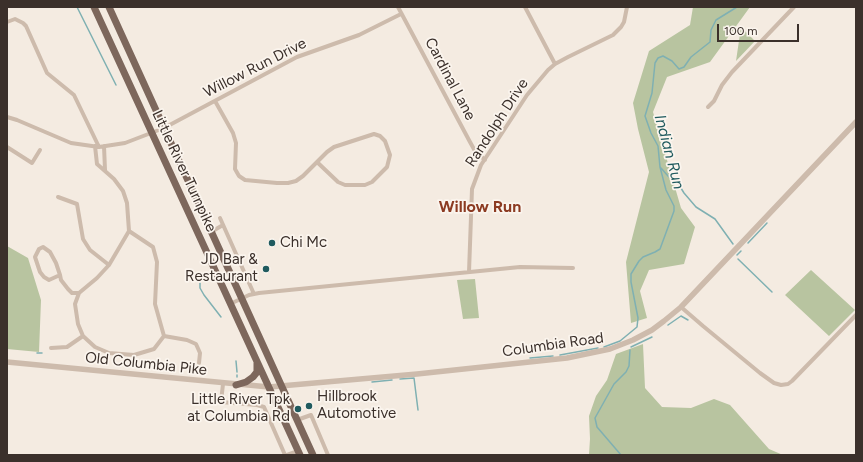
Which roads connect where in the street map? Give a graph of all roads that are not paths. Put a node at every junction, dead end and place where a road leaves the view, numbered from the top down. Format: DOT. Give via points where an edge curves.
graph roads {
  1 [pos="94,7"];
  2 [pos="109,7"];
  3 [pos="398,7"];
  4 [pos="526,7"];
  5 [pos="627,7"];
  6 [pos="794,7"];
  7 [pos="401,14"];
  8 [pos="7,22"];
  9 [pos="555,64"];
  10 [pos="215,101"];
  11 [pos="708,108"];
  12 [pos="7,117"];
  13 [pos="856,122"];
  14 [pos="164,128"];
  15 [pos="152,133"];
  16 [pos="7,146"];
  17 [pos="97,146"];
  18 [pos="104,146"];
  19 [pos="40,150"];
  20 [pos="485,160"];
  21 [pos="317,162"];
  22 [pos="105,170"];
  23 [pos="58,197"];
  24 [pos="220,218"];
  25 [pos="223,225"];
  26 [pos="129,231"];
  27 [pos="211,232"];
  28 [pos="109,265"];
  29 [pos="573,268"];
  30 [pos="469,272"];
  31 [pos="60,275"];
  32 [pos="79,293"];
  33 [pos="254,294"];
  34 [pos="242,298"];
  35 [pos="230,304"];
  36 [pos="681,307"];
  37 [pos="856,315"];
  38 [pos="83,336"];
  39 [pos="164,336"];
  40 [pos="51,348"];
  41 [pos="256,361"];
  42 [pos="7,362"];
  43 [pos="199,363"];
  44 [pos="223,384"];
  45 [pos="236,384"];
  46 [pos="282,387"];
  47 [pos="269,388"];
  48 [pos="298,420"];
  49 [pos="299,453"];
  50 [pos="286,455"];
  51 [pos="313,455"];
  52 [pos="328,455"];
  1 -- 15 [label="main road, Little River Turnpike"];
  2 -- 14 [label="main road, Little River Turnpike"];
  3 -- 7 [label="street, Cardinal Lane"];
  4 -- 9 [label="street"];
  5 -- 9 [label="street, Randolph Drive" via="624,22 617,32"];
  6 -- 11 [label="street" via="732,72"];
  7 -- 10 [label="street, Willow Run Drive" via="359,35 297,57"];
  7 -- 20 [label="street, Cardinal Lane" via="475,151"];
  8 -- 17 [label="street" via="15,19 26,26 47,72 74,95"];
  9 -- 20 [label="street, Randolph Drive" via="527,95"];
  10 -- 14 [label="street, Willow Run Drive"];
  10 -- 21 [label="street" via="233,133 236,143 235,169 245,180 288,183 300,178"];
  12 -- 17 [label="street, Willow Run Drive" via="71,143"];
  13 -- 36 [label="street, Columbia Road"];
  14 -- 15 [label="street, Willow Run Drive"];
  14 -- 27 [label="main road, Little River Turnpike"];
  15 -- 18 [label="street, Willow Run Drive" via="132,141"];
  15 -- 35 [label="main road, Little River Turnpike"];
  16 -- 19 [label="street" via="32,163"];
  17 -- 18 [label="street, Willow Run Drive"];
  17 -- 22 [label="street" via="97,164"];
  18 -- 22 [label="street"];
  20 -- 30 [label="street, Randolph Drive" via="472,189"];
  21 -- 21 [label="street" via="334,147 374,134 384,140 390,155 387,167 372,182 365,185 345,185 338,182"];
  22 -- 26 [label="street" via="123,191 127,203"];
  23 -- 28 [label="street" via="77,204 83,239 90,250"];
  24 -- 25 [label="street"];
  25 -- 27 [label="street"];
  25 -- 33 [label="street"];
  26 -- 28 [label="street"];
  26 -- 39 [label="street" via="153,247 157,262 155,304"];
  27 -- 34 [label="main road, Little River Turnpike"];
  28 -- 32 [label="street"];
  29 -- 30 [label="street" via="520,267"];
  30 -- 33 [label="street"];
  31 -- 31 [label="street" via="50,252 43,247 39,249 35,257 44,277 49,280"];
  31 -- 32 [label="street" via="72,293"];
  32 -- 38 [label="street" via="75,304"];
  33 -- 34 [label="street"];
  34 -- 35 [label="street"];
  34 -- 46 [label="main road, Little River Turnpike"];
  35 -- 41 [label="main road, Little River Turnpike"];
  36 -- 37 [label="street" via="760,373 781,385 792,382"];
  36 -- 46 [label="street, Columbia Road" via="664,322 633,340 588,354"];
  38 -- 39 [label="street" via="95,347 109,353 134,355 154,349"];
  38 -- 40 [label="street" via="67,347"];
  39 -- 43 [label="street" via="196,344 200,354"];
  41 -- 45 [label="main road" via="257,372 253,378"];
  41 -- 47 [label="main road, Little River Turnpike"];
  42 -- 44 [label="street, Old Columbia Pike"];
  44 -- 45 [label="street, Old Columbia Pike"];
  44 -- 50 [label="street" via="221,402 264,407"];
  45 -- 47 [label="street, Old Columbia Pike"];
  46 -- 47 [label="street, Old Columbia Pike"];
  46 -- 48 [label="main road, Little River Turnpike"];
  47 -- 49 [label="main road, Little River Turnpike"];
  48 -- 51 [label="main road, Little River Turnpike"];
  48 -- 52 [label="street" via="311,415"];
  49 -- 50 [label="street"];
}
